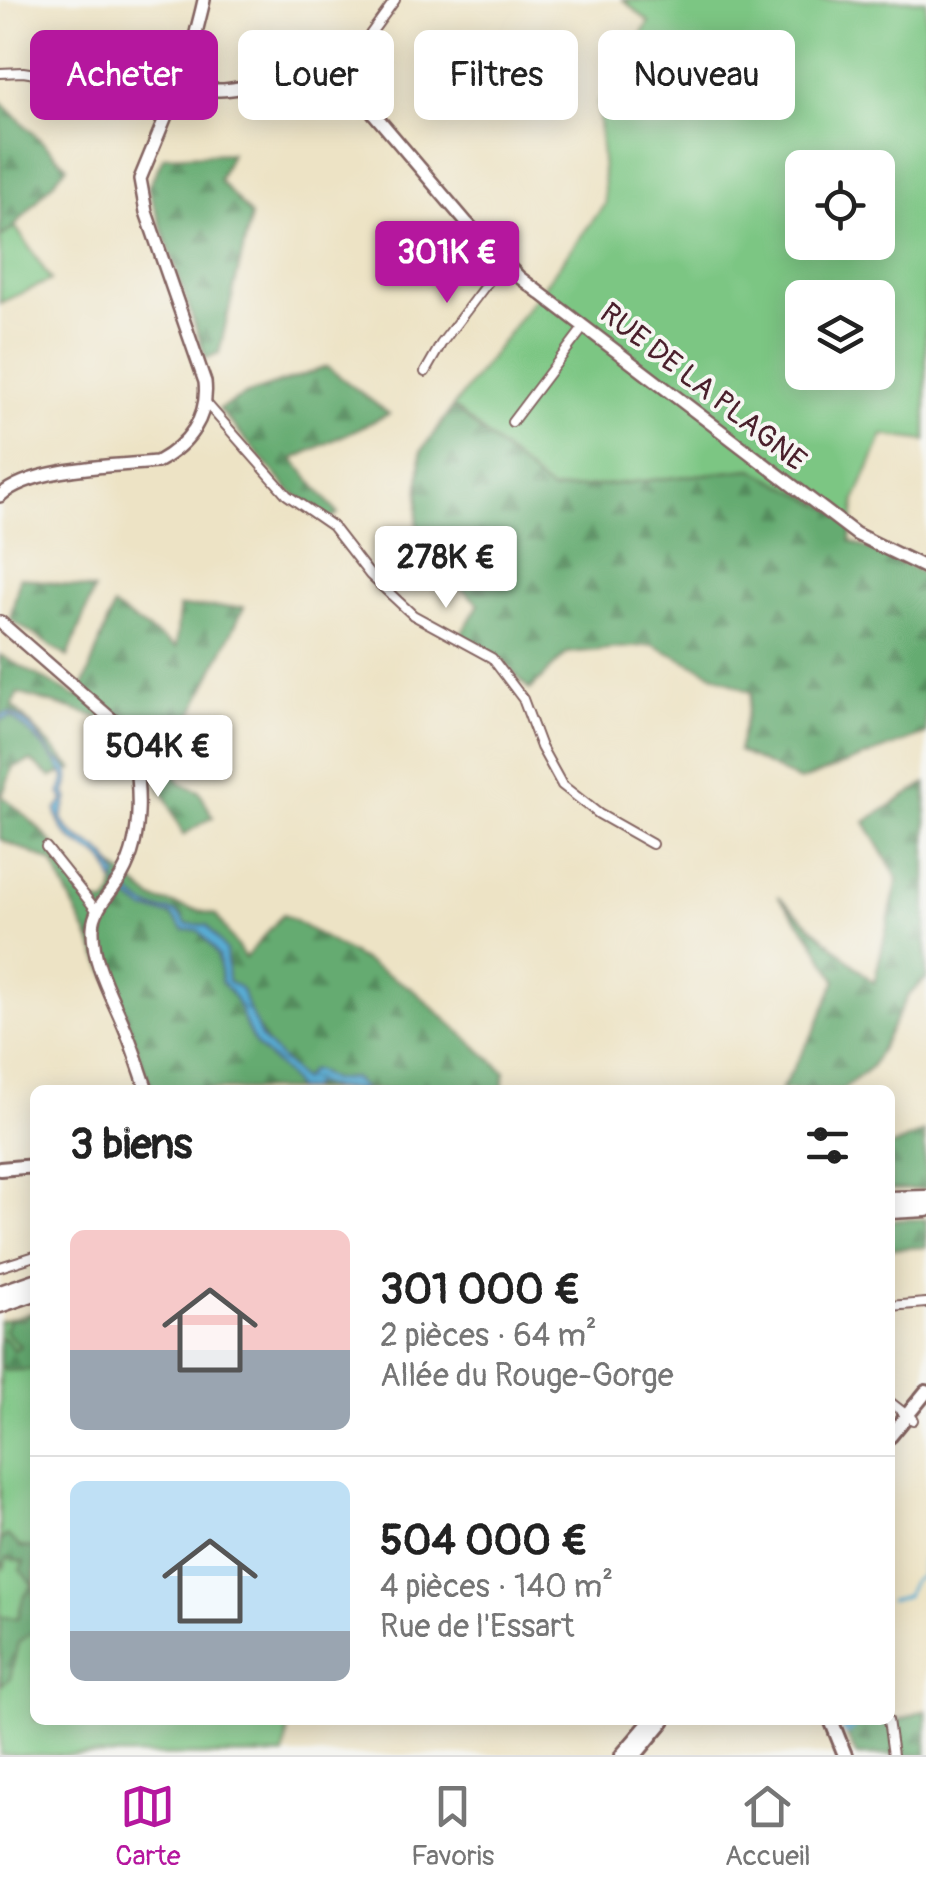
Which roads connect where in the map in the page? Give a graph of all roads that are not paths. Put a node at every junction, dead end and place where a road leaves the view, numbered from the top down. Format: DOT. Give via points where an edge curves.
graph roads {
  1 [pos="204,0"];
  2 [pos="395,0"];
  3 [pos="198,30"];
  4 [pos="373,30"];
  5 [pos="0,73"];
  6 [pos="30,73"];
  7 [pos="164,120"];
  8 [pos="380,120"];
  9 [pos="503,262"];
  10 [pos="584,328"];
  11 [pos="426,372"];
  12 [pos="207,404"];
  13 [pos="512,422"];
  14 [pos="0,496"];
  15 [pos="926,568"];
  16 [pos="0,622"];
  17 [pos="652,844"];
  18 [pos="46,847"];
  19 [pos="97,911"];
  20 [pos="144,1085"];
  21 [pos="30,1166"];
  22 [pos="0,1169"];
  23 [pos="926,1198"];
  24 [pos="895,1199"];
  25 [pos="926,1209"];
  26 [pos="895,1211"];
  27 [pos="30,1258"];
  28 [pos="0,1267"];
  29 [pos="30,1283"];
  30 [pos="0,1293"];
  31 [pos="30,1295"];
  32 [pos="926,1303"];
  33 [pos="0,1305"];
  34 [pos="895,1306"];
  35 [pos="926,1392"];
  36 [pos="926,1404"];
  37 [pos="895,1406"];
  38 [pos="910,1418"];
  39 [pos="895,1432"];
  40 [pos="895,1440"];
  41 [pos="653,1725"];
  42 [pos="654,1725"];
  43 [pos="824,1725"];
  44 [pos="833,1725"];
  45 [pos="889,1725"];
  46 [pos="622,1755"];
  47 [pos="634,1755"];
  48 [pos="836,1755"];
  49 [pos="845,1755"];
  50 [pos="892,1755"];
  1 -- 3 [label="street"];
  2 -- 4 [label="street"];
  5 -- 6 [label="street"];
  7 -- 12 [label="street" via="140,178 141,194"];
  8 -- 9 [label="street, RUE DE LA PLAGNE"];
  9 -- 10 [label="street, RUE DE LA PLAGNE"];
  9 -- 11 [label="street"];
  10 -- 13 [label="street"];
  10 -- 15 [label="street, RUE DE LA PLAGNE" via="856,534"];
  12 -- 14 [label="street" via="193,432 157,462 32,476"];
  12 -- 17 [label="street" via="287,495 332,526 370,576 413,615 500,666 523,699 562,785"];
  16 -- 19 [label="street" via="132,737 138,817 131,856"];
  18 -- 19 [label="street"];
  19 -- 20 [label="street" via="100,971"];
  21 -- 22 [label="main road"];
  23 -- 24 [label="highway"];
  25 -- 26 [label="highway"];
  27 -- 28 [label="street"];
  29 -- 30 [label="highway"];
  31 -- 33 [label="highway"];
  32 -- 34 [label="street"];
  35 -- 38 [label="main road"];
  36 -- 38 [label="main road"];
  37 -- 38 [label="street"];
  38 -- 39 [label="main road"];
  38 -- 40 [label="main road"];
  41 -- 46 [label="main road"];
  42 -- 47 [label="main road"];
  43 -- 48 [label="main road"];
  44 -- 49 [label="main road"];
  45 -- 50 [label="street"];
}
